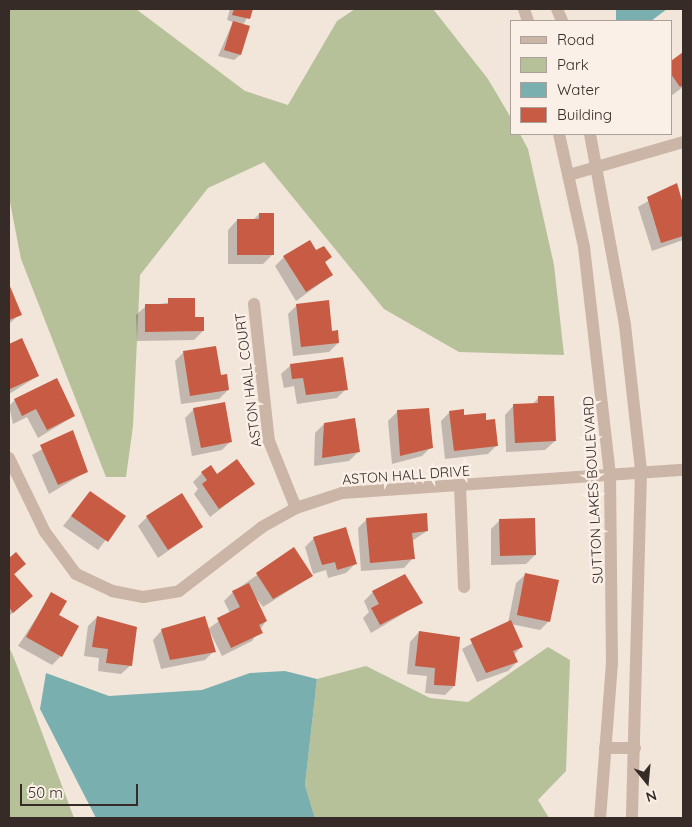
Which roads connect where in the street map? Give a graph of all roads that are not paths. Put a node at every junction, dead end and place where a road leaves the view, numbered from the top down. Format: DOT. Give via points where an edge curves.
graph roads {
  1 [pos="559,135"];
  2 [pos="590,135"];
  3 [pos="683,142"];
  4 [pos="598,165"];
  5 [pos="569,175"];
  6 [pos="254,304"];
  7 [pos="9,458"];
  8 [pos="683,470"];
  9 [pos="641,471"];
  10 [pos="610,475"];
  11 [pos="460,486"];
  12 [pos="296,508"];
  13 [pos="464,587"];
  14 [pos="605,748"];
  15 [pos="635,748"];
  16 [pos="600,818"];
  17 [pos="632,818"];
  1 -- 5 [label="street, SUTTON LAKES BOULEVARD"];
  2 -- 4 [label="street"];
  3 -- 4 [label="street"];
  4 -- 5 [label="street"];
  4 -- 9 [label="street" via="626,325"];
  5 -- 10 [label="street, SUTTON LAKES BOULEVARD" via="594,315"];
  6 -- 12 [label="street, ASTON HALL COURT" via="269,442"];
  7 -- 12 [label="street, ASTON HALL DRIVE" via="58,552 76,574 112,591 143,597 179,591 262,527"];
  8 -- 9 [label="street, ASTON HALL DRIVE"];
  9 -- 10 [label="street, ASTON HALL DRIVE"];
  9 -- 15 [label="street"];
  10 -- 11 [label="street, ASTON HALL DRIVE"];
  10 -- 14 [label="street, SUTTON LAKES BOULEVARD" via="612,663"];
  11 -- 12 [label="street, ASTON HALL DRIVE" via="342,493"];
  11 -- 13 [label="street"];
  14 -- 15 [label="street"];
  14 -- 16 [label="street, SUTTON LAKES BOULEVARD"];
  15 -- 17 [label="street"];
}
